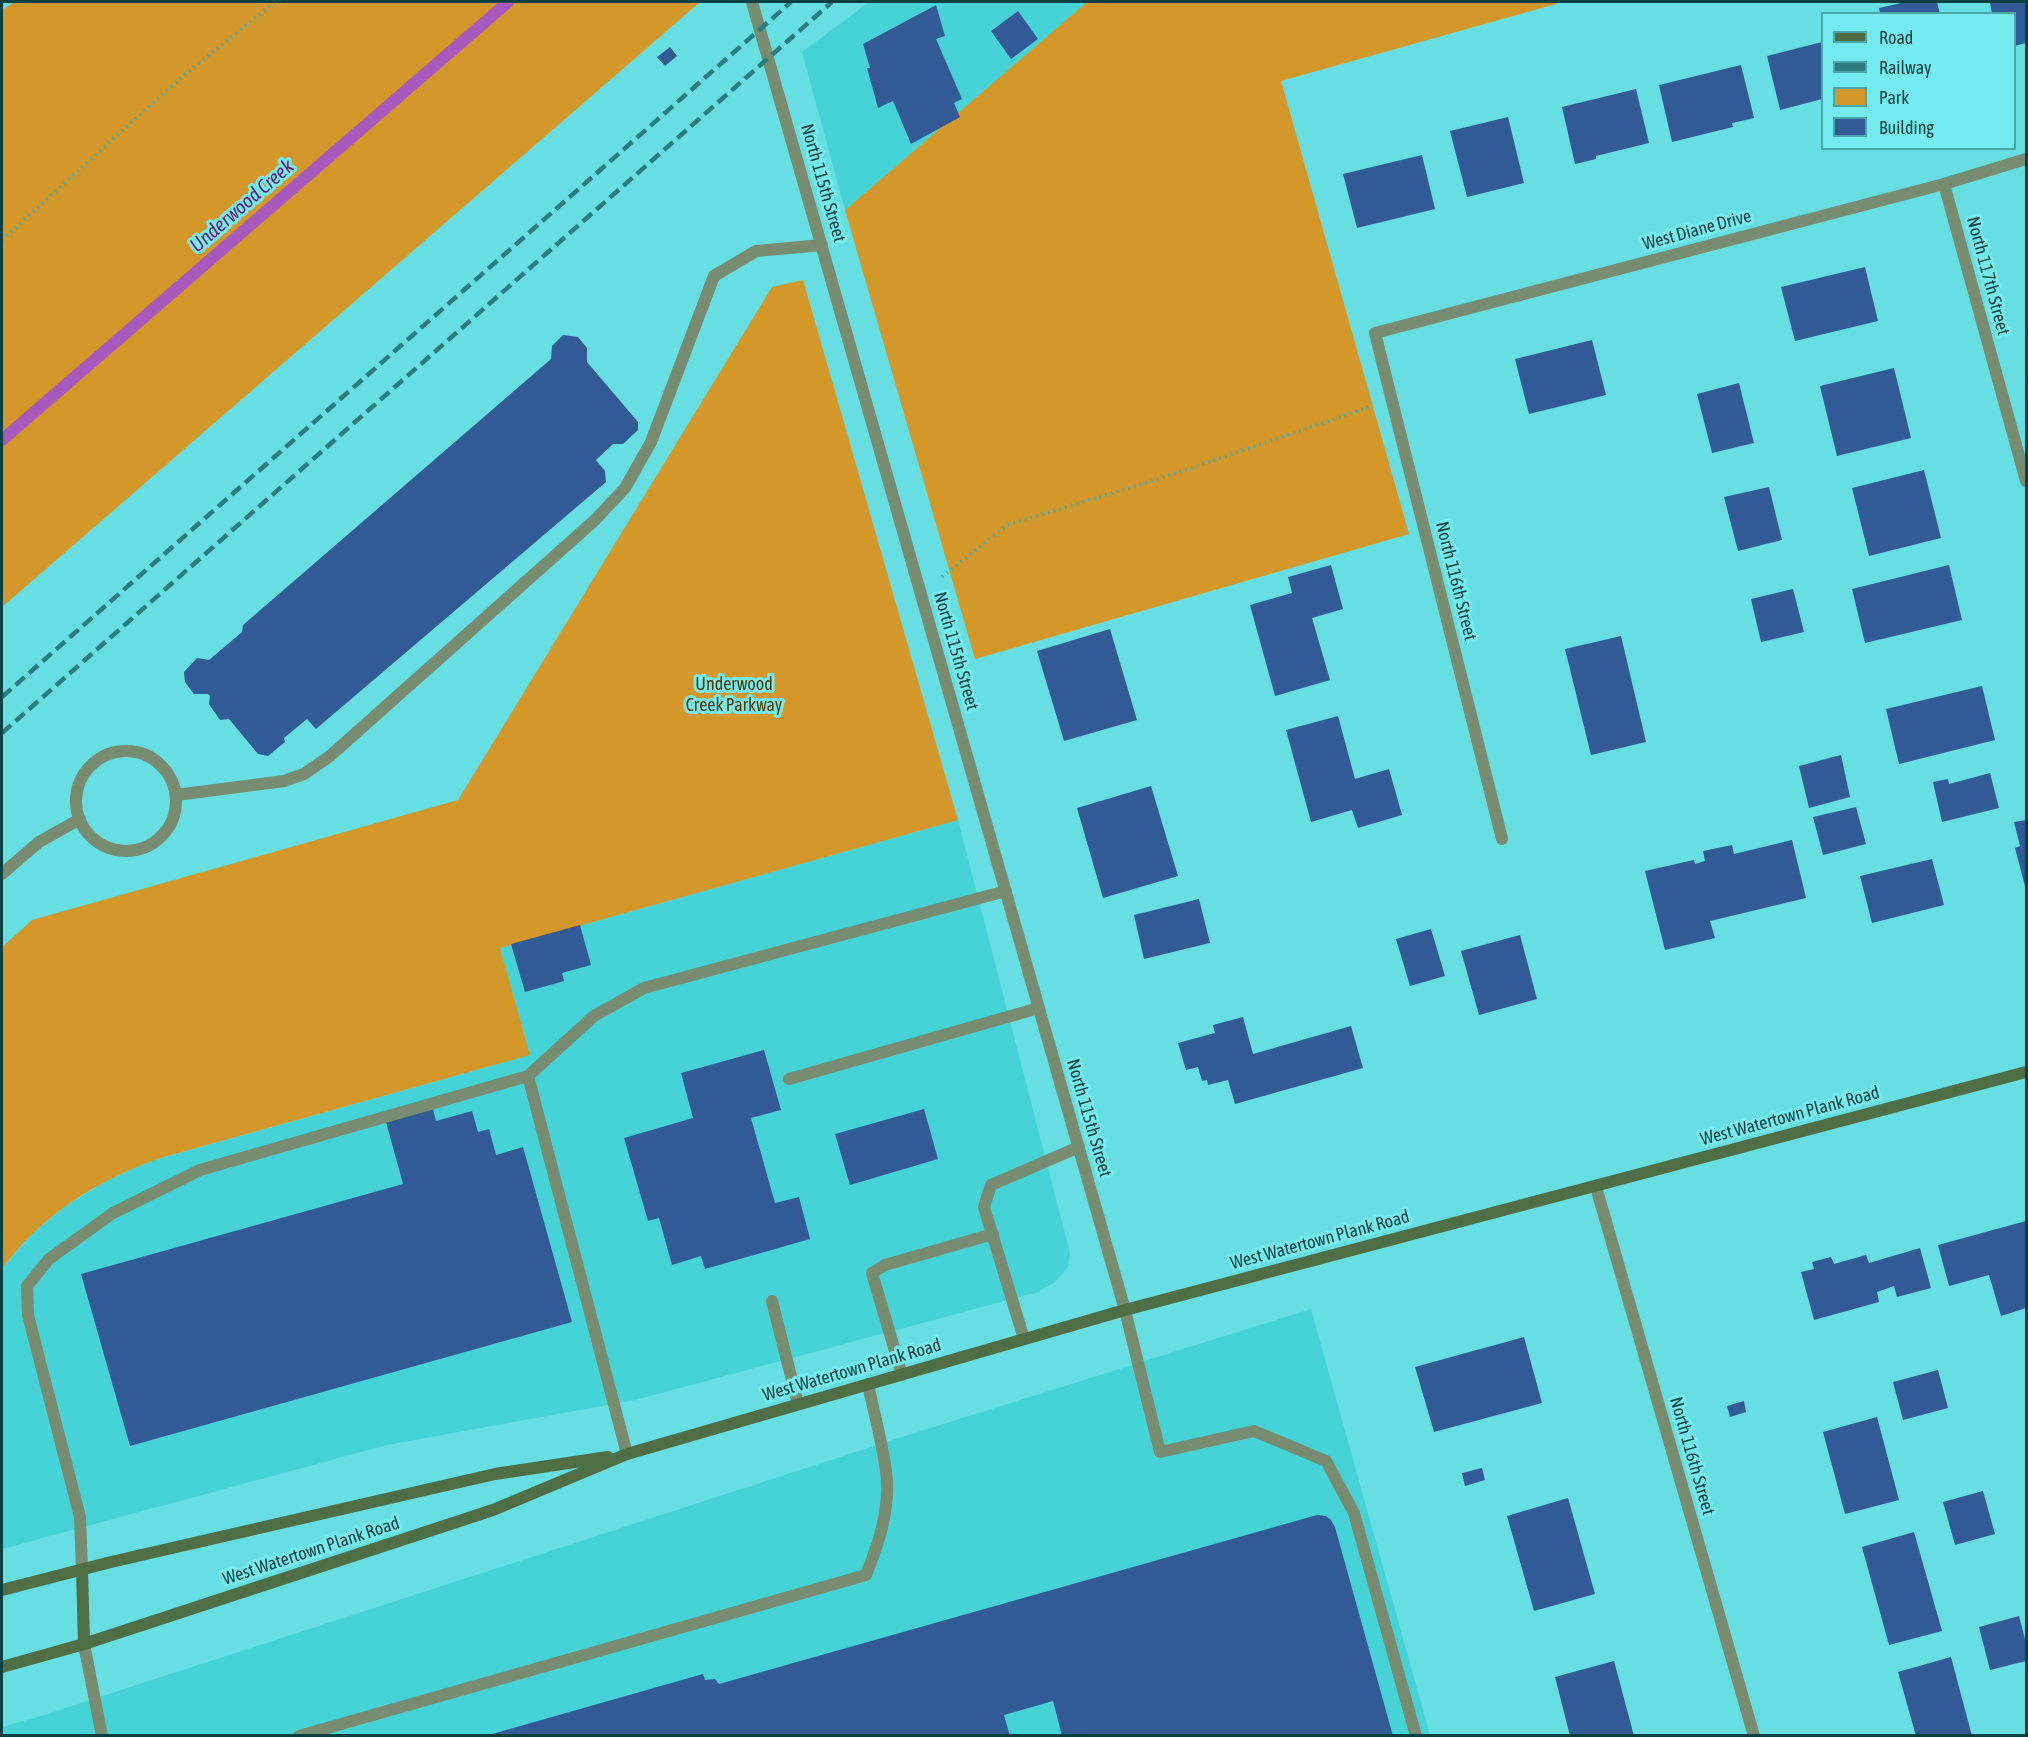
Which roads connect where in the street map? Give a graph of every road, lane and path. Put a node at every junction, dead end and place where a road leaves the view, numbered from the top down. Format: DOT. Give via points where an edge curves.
graph roads {
  1 [pos="8,2"];
  2 [pos="275,2"];
  3 [pos="752,2"];
  4 [pos="2,5"];
  5 [pos="2026,159"];
  6 [pos="1944,184"];
  7 [pos="2,240"];
  8 [pos="822,245"];
  9 [pos="1375,333"];
  10 [pos="1392,399"];
  11 [pos="2026,481"];
  12 [pos="921,593"];
  13 [pos="176,795"];
  14 [pos="80,819"];
  15 [pos="1502,839"];
  16 [pos="2,874"];
  17 [pos="1006,891"];
  18 [pos="1039,1008"];
  19 [pos="2026,1072"];
  20 [pos="528,1076"];
  21 [pos="789,1079"];
  22 [pos="1079,1147"];
  23 [pos="1596,1186"];
  24 [pos="993,1234"];
  25 [pos="772,1301"];
  26 [pos="1125,1310"];
  27 [pos="1024,1339"];
  28 [pos="902,1374"];
  29 [pos="868,1384"];
  30 [pos="798,1404"];
  31 [pos="627,1454"];
  32 [pos="82,1570"];
  33 [pos="2,1590"];
  34 [pos="84,1644"];
  35 [pos="2,1667"];
  36 [pos="102,1736"];
  37 [pos="299,1736"];
  38 [pos="1416,1736"];
  39 [pos="1754,1736"];
  1 -- 4 [label="path"];
  2 -- 7 [label="path" via="176,82"];
  3 -- 8 [label="street, North 115th Street"];
  5 -- 6 [label="street, West Diane Drive"];
  6 -- 9 [label="street, West Diane Drive"];
  6 -- 11 [label="street, North 117th Street"];
  8 -- 12 [label="street, North 115th Street"];
  8 -- 13 [label="street" via="756,251 714,276 651,442 625,488 595,520 330,756 304,774 284,781"];
  9 -- 10 [label="street, North 116th Street"];
  10 -- 12 [label="path" via="1165,477 1007,525"];
  10 -- 15 [label="street, North 116th Street"];
  12 -- 17 [label="street, North 115th Street"];
  13 -- 14 [label="street" via="170,825 149,846 135,850 106,847 93,839"];
  13 -- 14 [label="street" via="171,777 153,759 117,752 94,762 86,772 76,799"];
  14 -- 16 [label="street" via="39,842"];
  17 -- 18 [label="street, North 115th Street"];
  17 -- 20 [label="street" via="644,988 594,1016"];
  18 -- 21 [label="street"];
  18 -- 22 [label="street, North 115th Street"];
  19 -- 23 [label="street, West Watertown Plank Road"];
  20 -- 31 [label="street"];
  20 -- 32 [label="street" via="200,1170 113,1213 49,1259 27,1286 28,1316 80,1517"];
  22 -- 24 [label="street" via="991,1185 984,1207"];
  22 -- 26 [label="street, North 115th Street"];
  23 -- 26 [label="street, West Watertown Plank Road"];
  23 -- 39 [label="street, North 116th Street"];
  24 -- 27 [label="street"];
  24 -- 28 [label="street" via="885,1265 872,1273"];
  25 -- 30 [label="street"];
  26 -- 27 [label="street, West Watertown Plank Road"];
  26 -- 38 [label="street, North 115th Street" via="1160,1452 1254,1431 1326,1461 1354,1514"];
  27 -- 28 [label="street, West Watertown Plank Road"];
  28 -- 29 [label="street, West Watertown Plank Road"];
  29 -- 30 [label="street, West Watertown Plank Road"];
  29 -- 37 [label="street" via="887,1473 878,1546 866,1575"];
  30 -- 31 [label="street, West Watertown Plank Road"];
  31 -- 32 [label="street, West Watertown Plank Road" via="495,1474"];
  31 -- 34 [label="street, West Watertown Plank Road" via="493,1510"];
  32 -- 33 [label="street, West Watertown Plank Road"];
  32 -- 34 [label="street"];
  34 -- 35 [label="street, West Watertown Plank Road"];
  34 -- 36 [label="street"];
}
